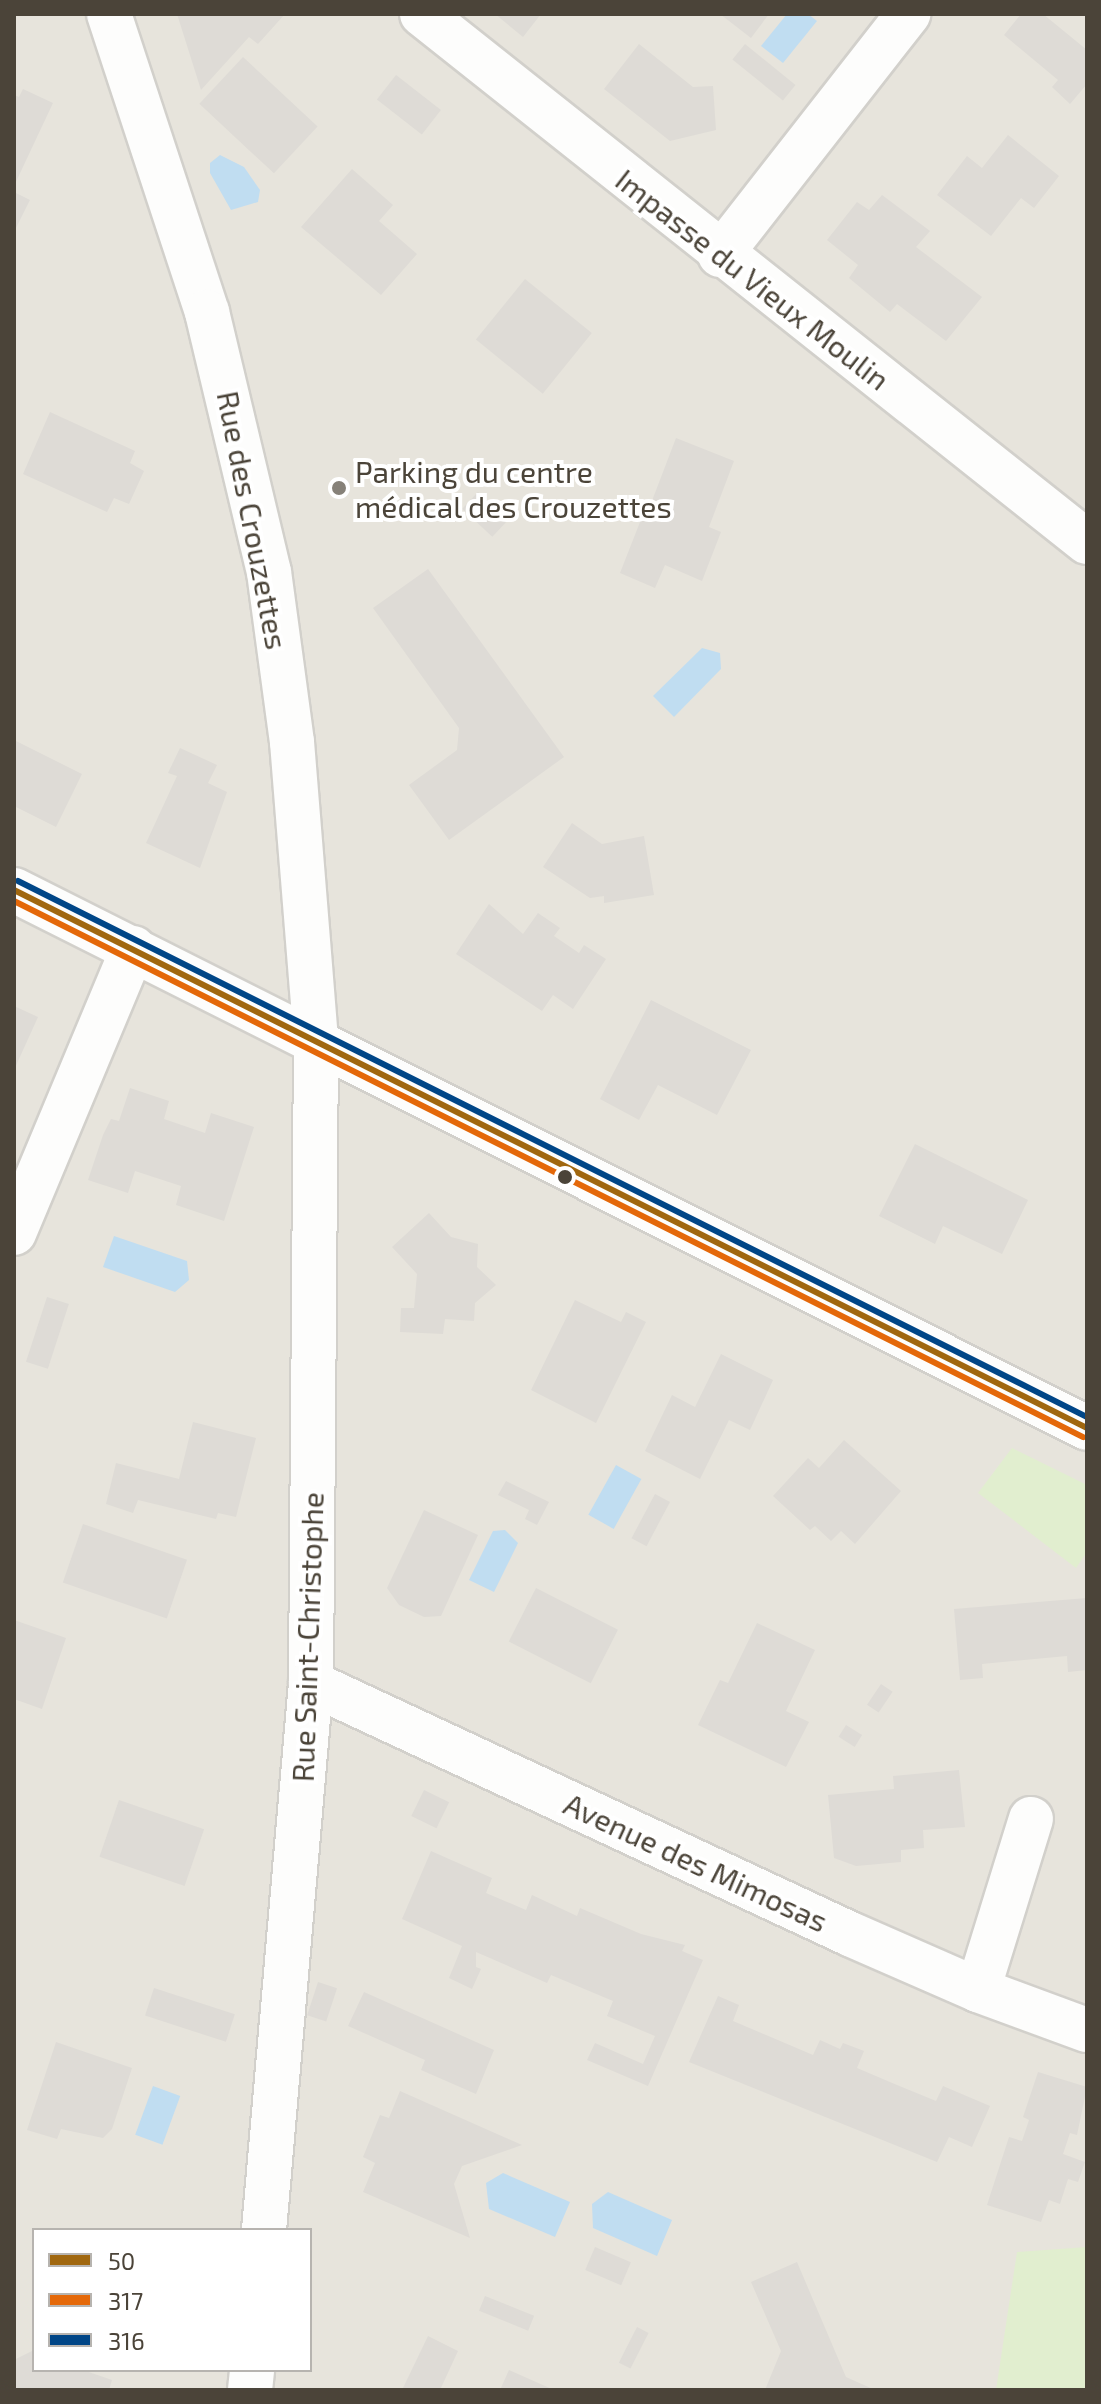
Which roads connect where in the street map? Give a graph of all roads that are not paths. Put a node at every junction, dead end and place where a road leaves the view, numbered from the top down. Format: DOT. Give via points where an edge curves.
graph roads {
  1 [pos="109,14"];
  2 [pos="422,14"];
  3 [pos="908,14"];
  4 [pos="720,255"];
  5 [pos="1087,542"];
  6 [pos="14,890"];
  7 [pos="133,948"];
  8 [pos="316,1042"];
  9 [pos="14,1233"];
  10 [pos="1087,1428"];
  11 [pos="311,1683"];
  12 [pos="1031,1819"];
  13 [pos="978,1990"];
  14 [pos="1087,2030"];
  15 [pos="264,2228"];
  1 -- 8 [label="street, Rue des Crouzettes" via="207,312 266,558 292,742"];
  2 -- 4 [label="street, Impasse du Vieux Moulin"];
  3 -- 4 [label="street"];
  4 -- 5 [label="street, Impasse du Vieux Moulin"];
  6 -- 7 [label="street"];
  7 -- 8 [label="street"];
  7 -- 9 [label="street"];
  8 -- 10 [label="street"];
  8 -- 11 [label="street, Rue Saint-Christophe"];
  11 -- 13 [label="street, Avenue des Mimosas"];
  11 -- 15 [label="street, Rue Saint-Christophe"];
  12 -- 13 [label="street"];
  13 -- 14 [label="street, Avenue des Mimosas"];
}
